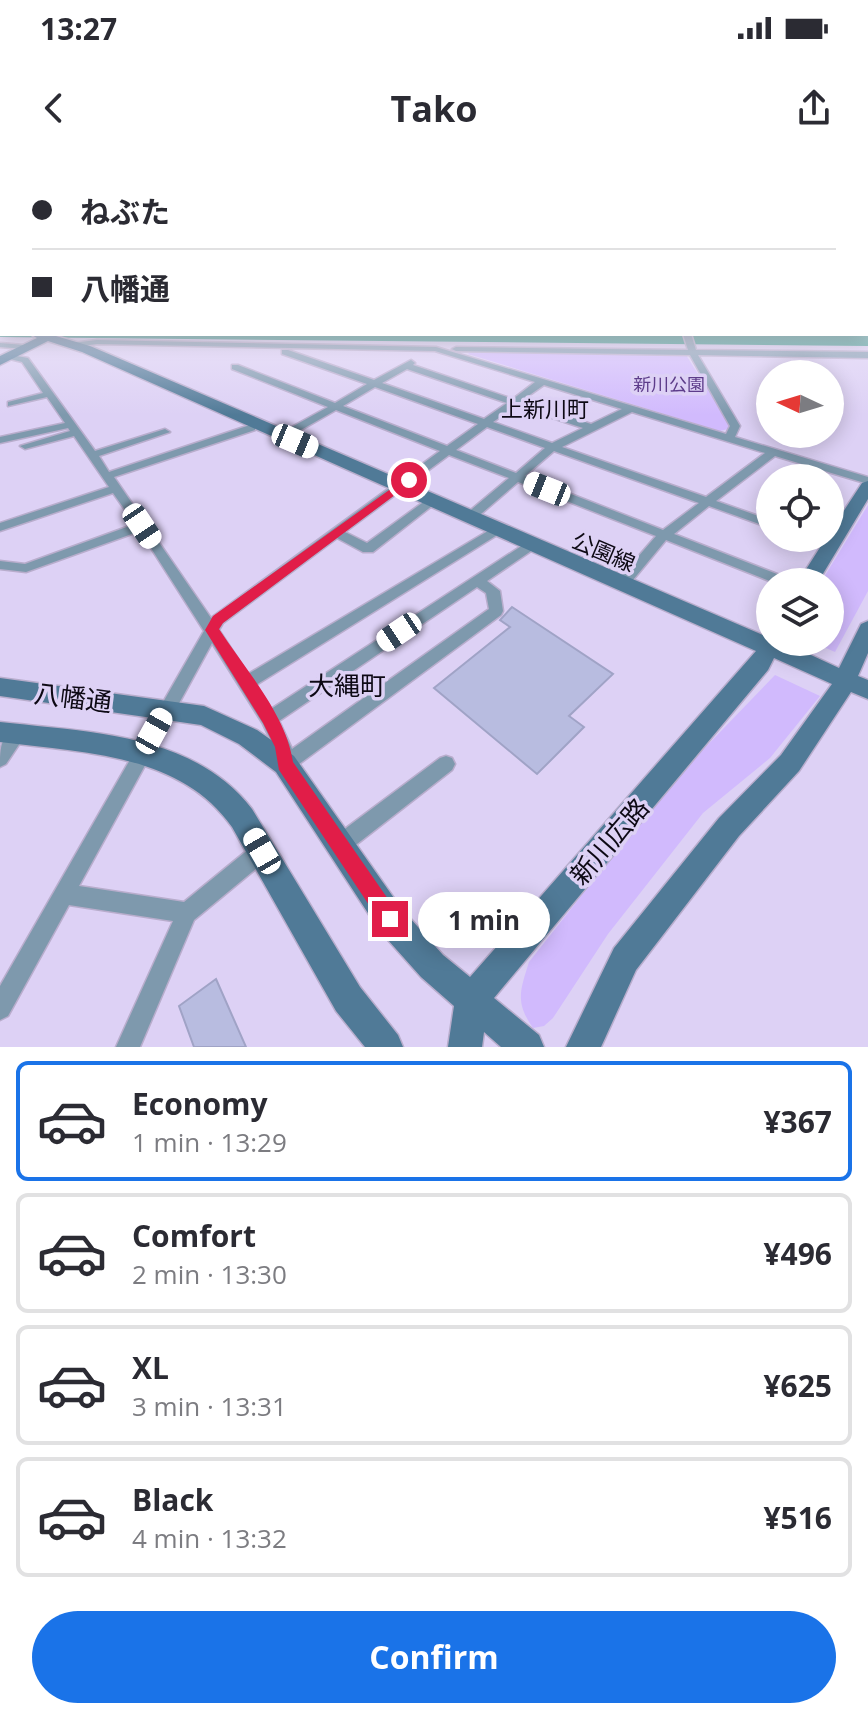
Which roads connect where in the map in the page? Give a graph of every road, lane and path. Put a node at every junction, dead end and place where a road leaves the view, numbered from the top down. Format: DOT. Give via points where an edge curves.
graph roads {
  1 [pos="688,336"];
  2 [pos="51,339"];
  3 [pos="399,342"];
  4 [pos="280,347"];
  5 [pos="351,348"];
  6 [pos="436,349"];
  7 [pos="692,349"];
  8 [pos="3,354"];
  9 [pos="868,355"];
  10 [pos="406,366"];
  11 [pos="235,367"];
  12 [pos="543,381"];
  13 [pos="375,384"];
  14 [pos="49,394"];
  15 [pos="515,403"];
  16 [pos="11,404"];
  17 [pos="335,406"];
  18 [pos="632,408"];
  19 [pos="487,423"];
  20 [pos="251,428"];
  21 [pos="592,428"];
  22 [pos="73,429"];
  23 [pos="165,432"];
  24 [pos="283,436"];
  25 [pos="729,438"];
  26 [pos="0,440"];
  27 [pos="25,446"];
  28 [pos="553,447"];
  29 [pos="449,451"];
  30 [pos="773,452"];
  31 [pos="92,455"];
  32 [pos="107,476"];
  33 [pos="517,477"];
  34 [pos="868,484"];
  35 [pos="401,486"];
  36 [pos="116,488"];
  37 [pos="433,500"];
  38 [pos="706,501"];
  39 [pos="470,517"];
  40 [pos="756,519"];
  41 [pos="844,523"];
  42 [pos="142,526"];
  43 [pos="0,527"];
  44 [pos="498,529"];
  45 [pos="338,533"];
  46 [pos="664,535"];
  47 [pos="533,544"];
  48 [pos="0,565"];
  49 [pos="756,571"];
  50 [pos="476,580"];
  51 [pos="623,583"];
  52 [pos="868,629"];
  53 [pos="212,630"];
  54 [pos="756,638"];
  55 [pos="764,656"];
  56 [pos="796,656"];
  57 [pos="245,684"];
  58 [pos="856,684"];
  59 [pos="0,687"];
  60 [pos="166,709"];
  61 [pos="269,719"];
  62 [pos="9,733"];
  63 [pos="141,754"];
  64 [pos="0,759"];
  65 [pos="285,764"];
  66 [pos="446,764"];
  67 [pos="341,844"];
  68 [pos="262,851"];
  69 [pos="63,894"];
  70 [pos="187,913"];
  71 [pos="8,977"];
  72 [pos="471,1000"];
  73 [pos="0,1008"];
  74 [pos="128,1047"];
  75 [pos="386,1047"];
  76 [pos="465,1047"];
  77 [pos="527,1047"];
  78 [pos="583,1047"];
  1 -- 7 [label="street"];
  2 -- 4 [label="street"];
  2 -- 8 [label="street"];
  2 -- 24 [label="street, 公園線"];
  3 -- 5 [label="street"];
  3 -- 6 [label="street"];
  4 -- 5 [label="street"];
  4 -- 13 [label="street"];
  5 -- 6 [label="street"];
  6 -- 7 [label="street"];
  6 -- 10 [label="street"];
  6 -- 12 [label="street"];
  7 -- 9 [label="street"];
  7 -- 25 [label="street" via="735,426"];
  8 -- 14 [label="street" via="25,360"];
  10 -- 13 [label="street"];
  10 -- 15 [label="street"];
  11 -- 17 [label="street"];
  12 -- 15 [label="street"];
  12 -- 18 [label="street"];
  13 -- 17 [label="street"];
  13 -- 19 [label="street"];
  14 -- 16 [label="street"];
  14 -- 22 [label="street"];
  15 -- 19 [label="street"];
  15 -- 21 [label="street"];
  17 -- 24 [label="street"];
  17 -- 29 [label="street"];
  18 -- 21 [label="street"];
  18 -- 25 [label="street"];
  19 -- 28 [label="street"];
  19 -- 29 [label="street"];
  20 -- 32 [label="street"];
  21 -- 28 [label="street"];
  22 -- 26 [label="street"];
  22 -- 27 [label="street"];
  22 -- 31 [label="street"];
  23 -- 31 [label="street"];
  24 -- 35 [label="street, 公園線"];
  25 -- 30 [label="street"];
  28 -- 33 [label="street"];
  28 -- 38 [label="street"];
  29 -- 33 [label="street"];
  29 -- 35 [label="street"];
  30 -- 34 [label="street"];
  30 -- 38 [label="street"];
  31 -- 32 [label="street"];
  32 -- 36 [label="street"];
  33 -- 39 [label="street"];
  33 -- 46 [label="street"];
  34 -- 41 [label="street"];
  35 -- 37 [label="street, 公園線"];
  35 -- 45 [label="street"];
  36 -- 42 [label="street"];
  36 -- 43 [label="street"];
  37 -- 39 [label="street, 公園線"];
  37 -- 45 [label="street" via="368,549"];
  38 -- 40 [label="street"];
  38 -- 46 [label="street"];
  39 -- 44 [label="street, 公園線"];
  42 -- 48 [label="street" via="26,568"];
  42 -- 53 [label="street"];
  44 -- 47 [label="street, 公園線"];
  44 -- 57 [label="street"];
  45 -- 53 [label="street" via="218,619"];
  46 -- 49 [label="street"];
  46 -- 51 [label="street"];
  47 -- 50 [label="street"];
  47 -- 51 [label="street, 公園線"];
  50 -- 61 [label="street"];
  50 -- 65 [label="street" via="493,591 496,611"];
  51 -- 54 [label="street, 公園線"];
  52 -- 58 [label="street"];
  53 -- 57 [label="street"];
  53 -- 60 [label="street"];
  55 -- 72 [label="street, 新川広路"];
  56 -- 58 [label="street, 公園線"];
  57 -- 61 [label="street"];
  58 -- 78 [label="street" via="836,700 790,763 729,827 625,959"];
  59 -- 60 [label="street, 八幡通"];
  60 -- 63 [label="street"];
  60 -- 65 [label="street, 八幡通" via="213,720"];
  61 -- 65 [label="street"];
  62 -- 63 [label="street, 八幡通"];
  62 -- 64 [label="street"];
  63 -- 68 [label="street, 八幡通" via="189,772 223,794"];
  63 -- 69 [label="street"];
  65 -- 67 [label="street, 八幡通"];
  66 -- 67 [label="street"];
  67 -- 72 [label="street, 八幡通" via="390,919"];
  68 -- 70 [label="street"];
  68 -- 75 [label="street, 八幡通" via="348,999"];
  69 -- 70 [label="street"];
  69 -- 71 [label="street"];
  70 -- 74 [label="street"];
  71 -- 73 [label="street"];
  72 -- 76 [label="street"];
  72 -- 77 [label="street, 八幡通"];
}
